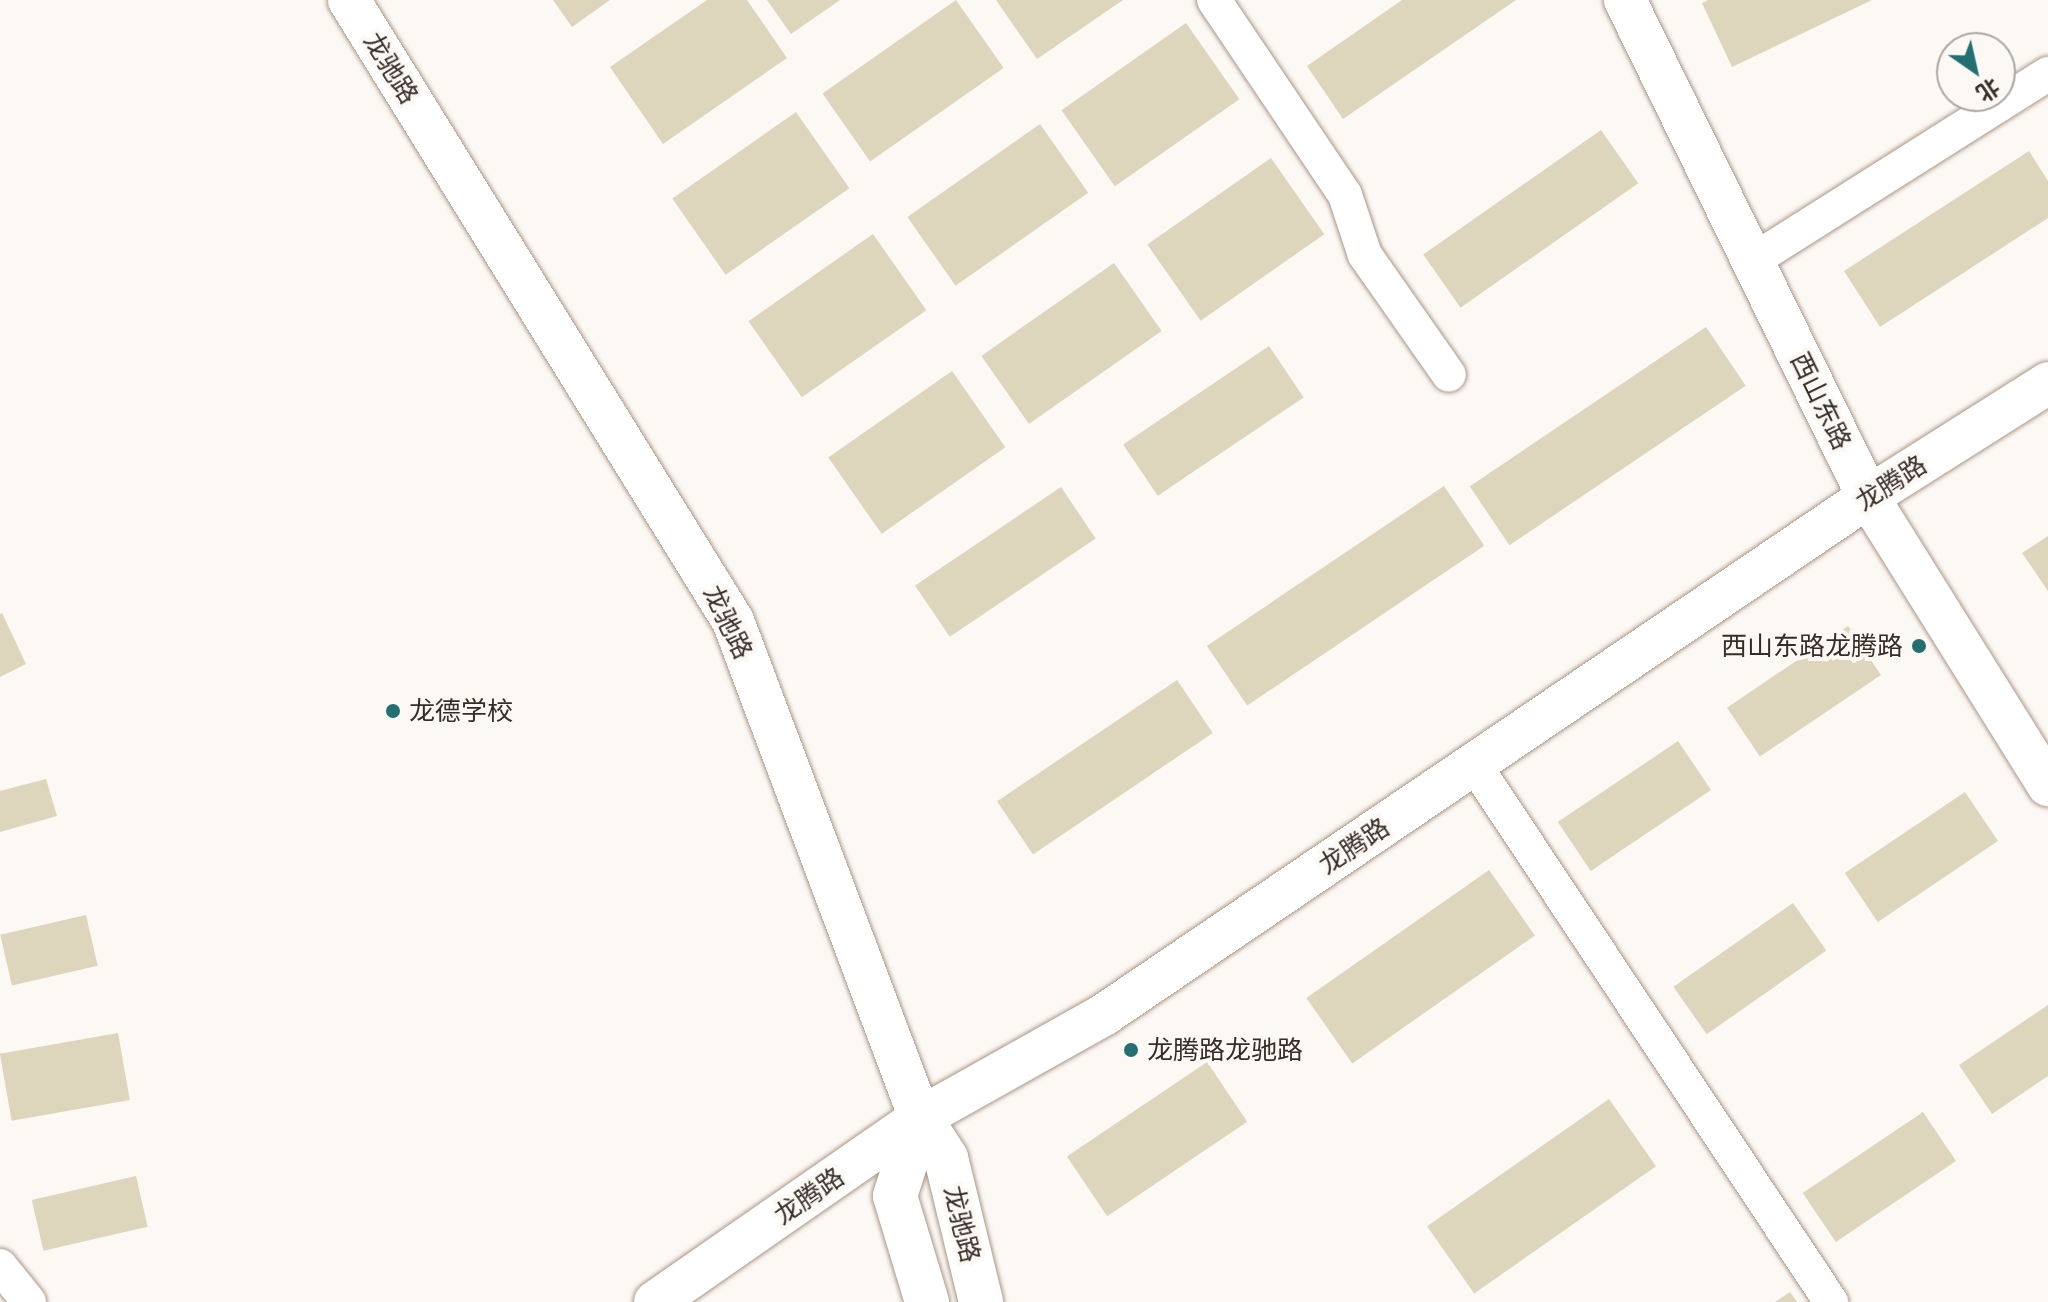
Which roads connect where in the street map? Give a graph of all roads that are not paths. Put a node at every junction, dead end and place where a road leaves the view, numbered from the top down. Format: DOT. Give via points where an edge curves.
graph roads {
  1 [pos="349,0"];
  2 [pos="1214,0"];
  3 [pos="1625,0"];
  4 [pos="2048,74"];
  5 [pos="1752,261"];
  6 [pos="1449,375"];
  7 [pos="2048,383"];
  8 [pos="1868,497"];
  9 [pos="1474,764"];
  10 [pos="2048,785"];
  11 [pos="920,1118"];
  12 [pos="0,1266"];
  13 [pos="29,1302"];
  14 [pos="655,1302"];
  15 [pos="927,1302"];
  16 [pos="981,1302"];
  17 [pos="1831,1302"];
  1 -- 11 [label="street, 龙驰路" via="733,621"];
  2 -- 6 [label="street" via="1345,195 1365,255"];
  3 -- 5 [label="street, 西山东路"];
  4 -- 5 [label="street"];
  5 -- 8 [label="street, 西山东路"];
  7 -- 8 [label="street, 龙腾路"];
  8 -- 9 [label="street, 龙腾路"];
  8 -- 10 [label="street, 西山东路"];
  9 -- 11 [label="street, 龙腾路" via="1105,1014"];
  9 -- 17 [label="street"];
  11 -- 14 [label="street, 龙腾路"];
  11 -- 15 [label="main road" via="895,1196"];
  11 -- 16 [label="main road, 龙驰路" via="946,1158"];
  12 -- 13 [label="street"];
}
